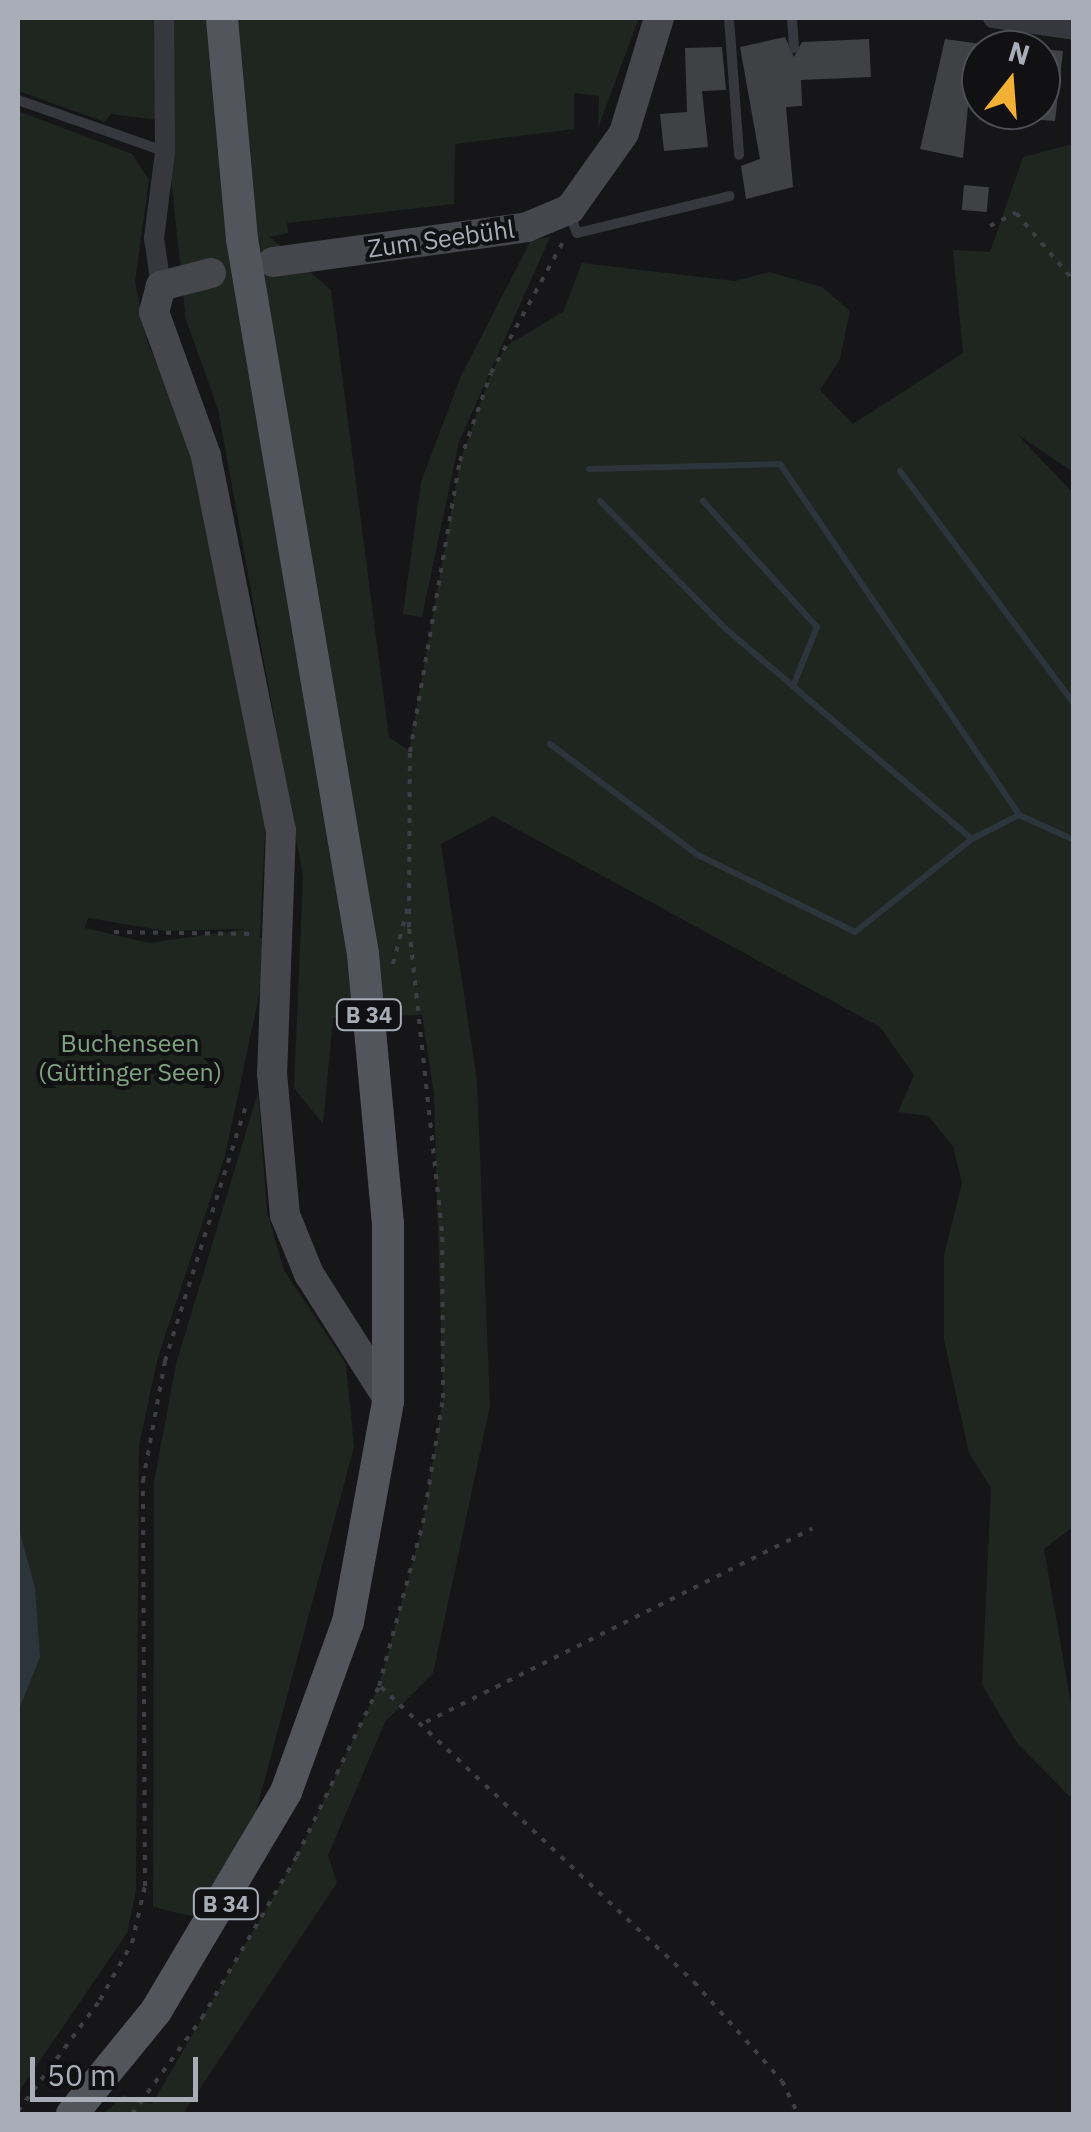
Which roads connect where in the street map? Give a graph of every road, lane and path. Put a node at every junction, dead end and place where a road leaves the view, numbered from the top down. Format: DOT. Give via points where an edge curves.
graph roads {
  1 [pos="164,18"];
  2 [pos="222,18"];
  3 [pos="659,18"];
  4 [pos="729,18"];
  5 [pos="792,18"];
  6 [pos="993,18"];
  7 [pos="1074,30"];
  8 [pos="794,48"];
  9 [pos="18,100"];
  10 [pos="165,152"];
  11 [pos="739,155"];
  12 [pos="730,196"];
  13 [pos="570,209"];
  14 [pos="990,226"];
  15 [pos="273,262"];
  16 [pos="211,273"];
  17 [pos="1074,281"];
  18 [pos="161,286"];
  19 [pos="114,932"];
  20 [pos="282,933"];
  21 [pos="251,1085"];
  22 [pos="388,1401"];
  23 [pos="812,1529"];
  24 [pos="380,1686"];
  25 [pos="426,1722"];
  26 [pos="18,2111"];
  27 [pos="72,2114"];
  28 [pos="798,2114"];
  1 -- 10 [label="street"];
  2 -- 22 [label="main road, B 34" via="242,238 362,954 388,1224"];
  3 -- 13 [label="main road" via="619,144"];
  4 -- 11 [label="lane"];
  5 -- 8 [label="lane"];
  6 -- 7 [label="street"];
  9 -- 10 [label="lane"];
  10 -- 18 [label="street" via="154,238"];
  12 -- 13 [label="lane" via="577,233"];
  13 -- 15 [label="main road, Zum Seebühl" via="527,228"];
  14 -- 17 [label="path" via="1016,213"];
  16 -- 18 [label="main road"];
  18 -- 20 [label="main road" via="154,312 206,456 271,770"];
  19 -- 20 [label="path"];
  20 -- 22 [label="main road" via="272,1032 285,1215 309,1274"];
  21 -- 26 [label="path" via="165,1361 143,1481 146,1886 132,1943 100,2000"];
  22 -- 27 [label="main road, B 34" via="348,1622 286,1792 156,2011"];
  23 -- 25 [label="path"];
  24 -- 25 [label="path"];
  25 -- 28 [label="path" via="694,1982 782,2081"];
}
